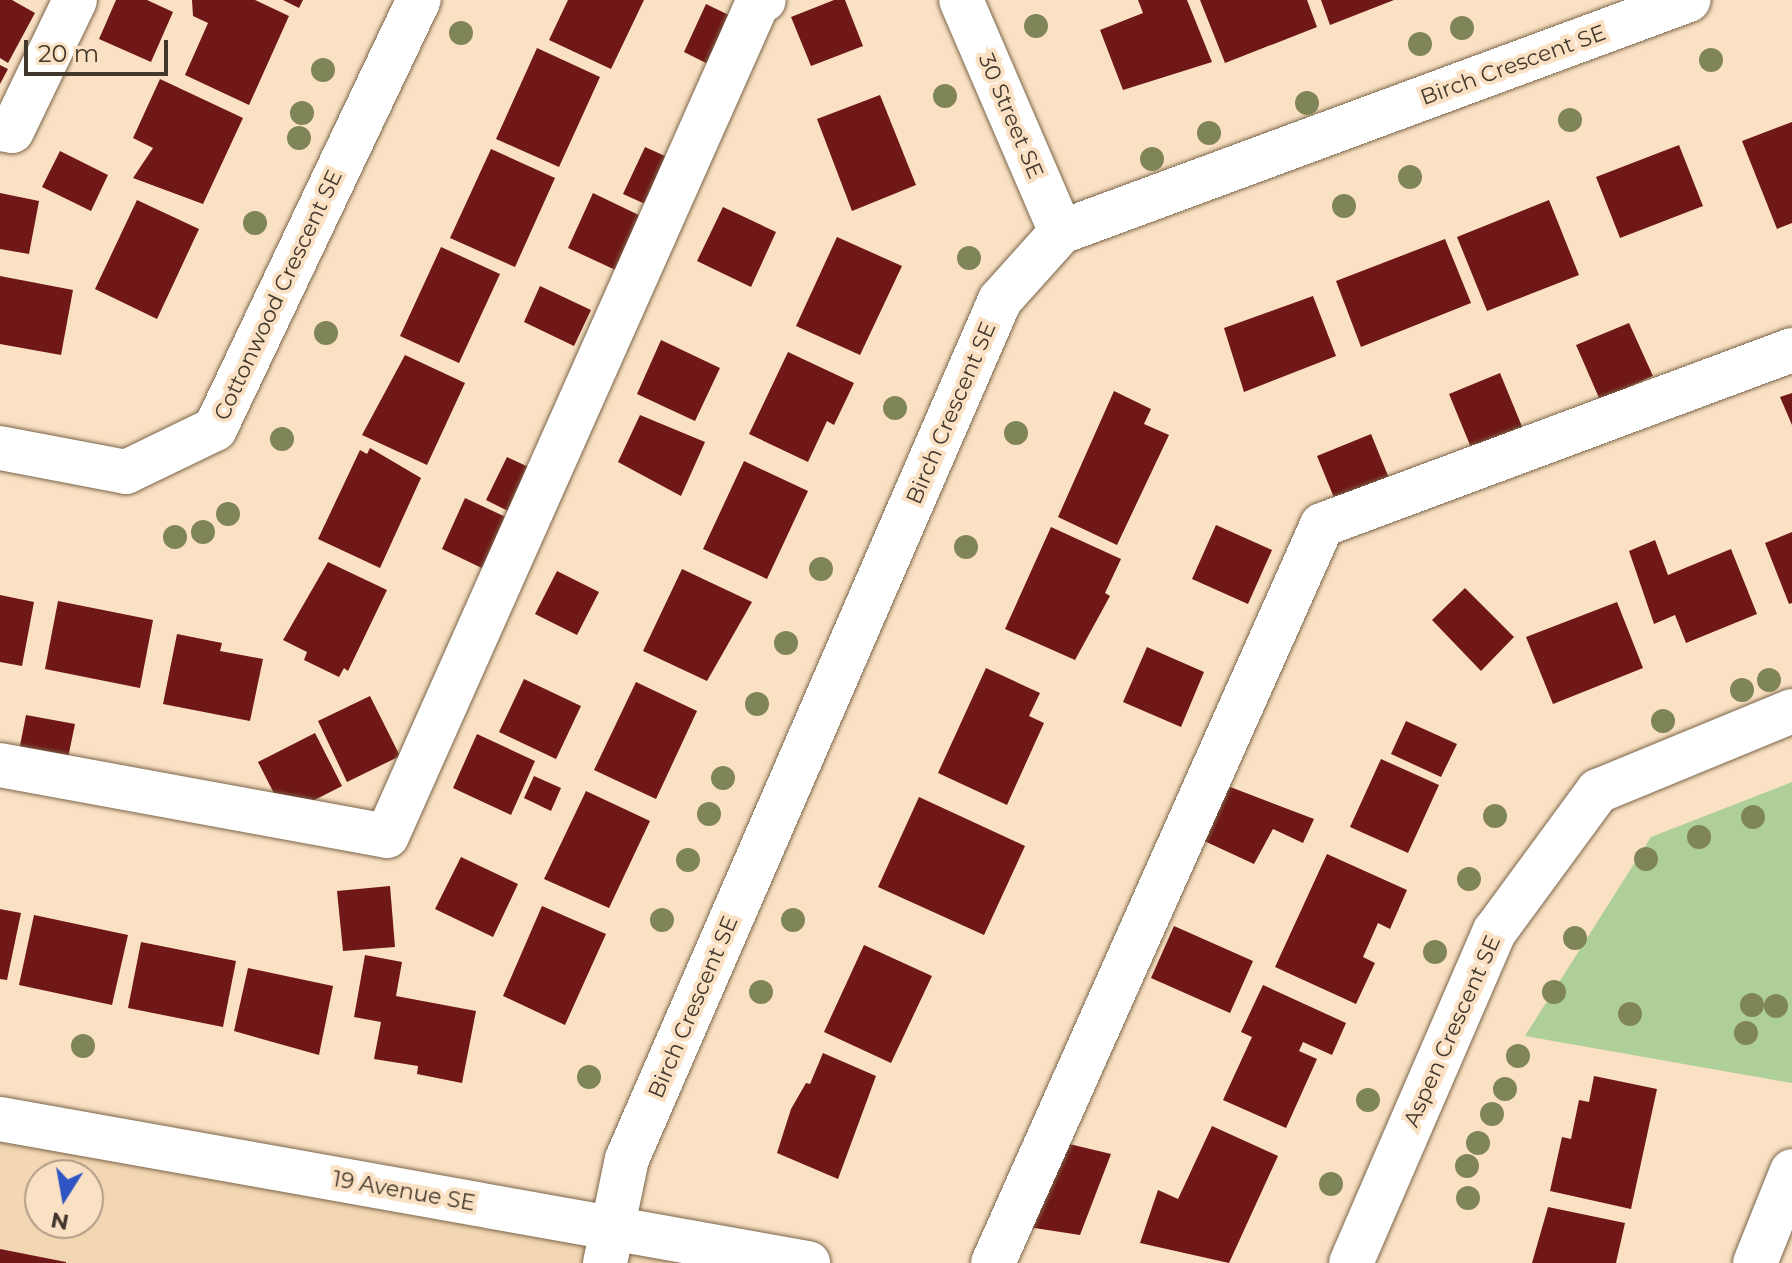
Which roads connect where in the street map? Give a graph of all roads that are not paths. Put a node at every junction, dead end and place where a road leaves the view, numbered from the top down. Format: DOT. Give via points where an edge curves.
graph roads {
  1 [pos="75,0"];
  2 [pos="419,0"];
  3 [pos="764,0"];
  4 [pos="961,0"];
  5 [pos="1689,0"];
  6 [pos="0,129"];
  7 [pos="1061,232"];
  8 [pos="1792,350"];
  9 [pos="0,448"];
  10 [pos="1792,711"];
  11 [pos="0,765"];
  12 [pos="0,1119"];
  13 [pos="1792,1171"];
  14 [pos="608,1245"];
  15 [pos="808,1263"];
  16 [pos="993,1263"];
  17 [pos="1351,1263"];
  18 [pos="1755,1263"];
  1 -- 6 [label="street" via="12,131"];
  2 -- 9 [label="street, Cottonwood Crescent SE" via="215,429 126,472"];
  3 -- 11 [label="street" via="758,2 387,836"];
  4 -- 7 [label="street, 30 Street SE"];
  5 -- 7 [label="street, Birch Crescent SE"];
  7 -- 14 [label="street, Birch Crescent SE" via="1000,300 627,1159"];
  8 -- 16 [label="street" via="1322,525"];
  10 -- 17 [label="street, Aspen Crescent SE" via="1598,791 1495,931"];
  12 -- 14 [label="street, 19 Avenue SE"];
  13 -- 18 [label="street"];
  14 -- 15 [label="street, 19 Avenue SE"];
}
